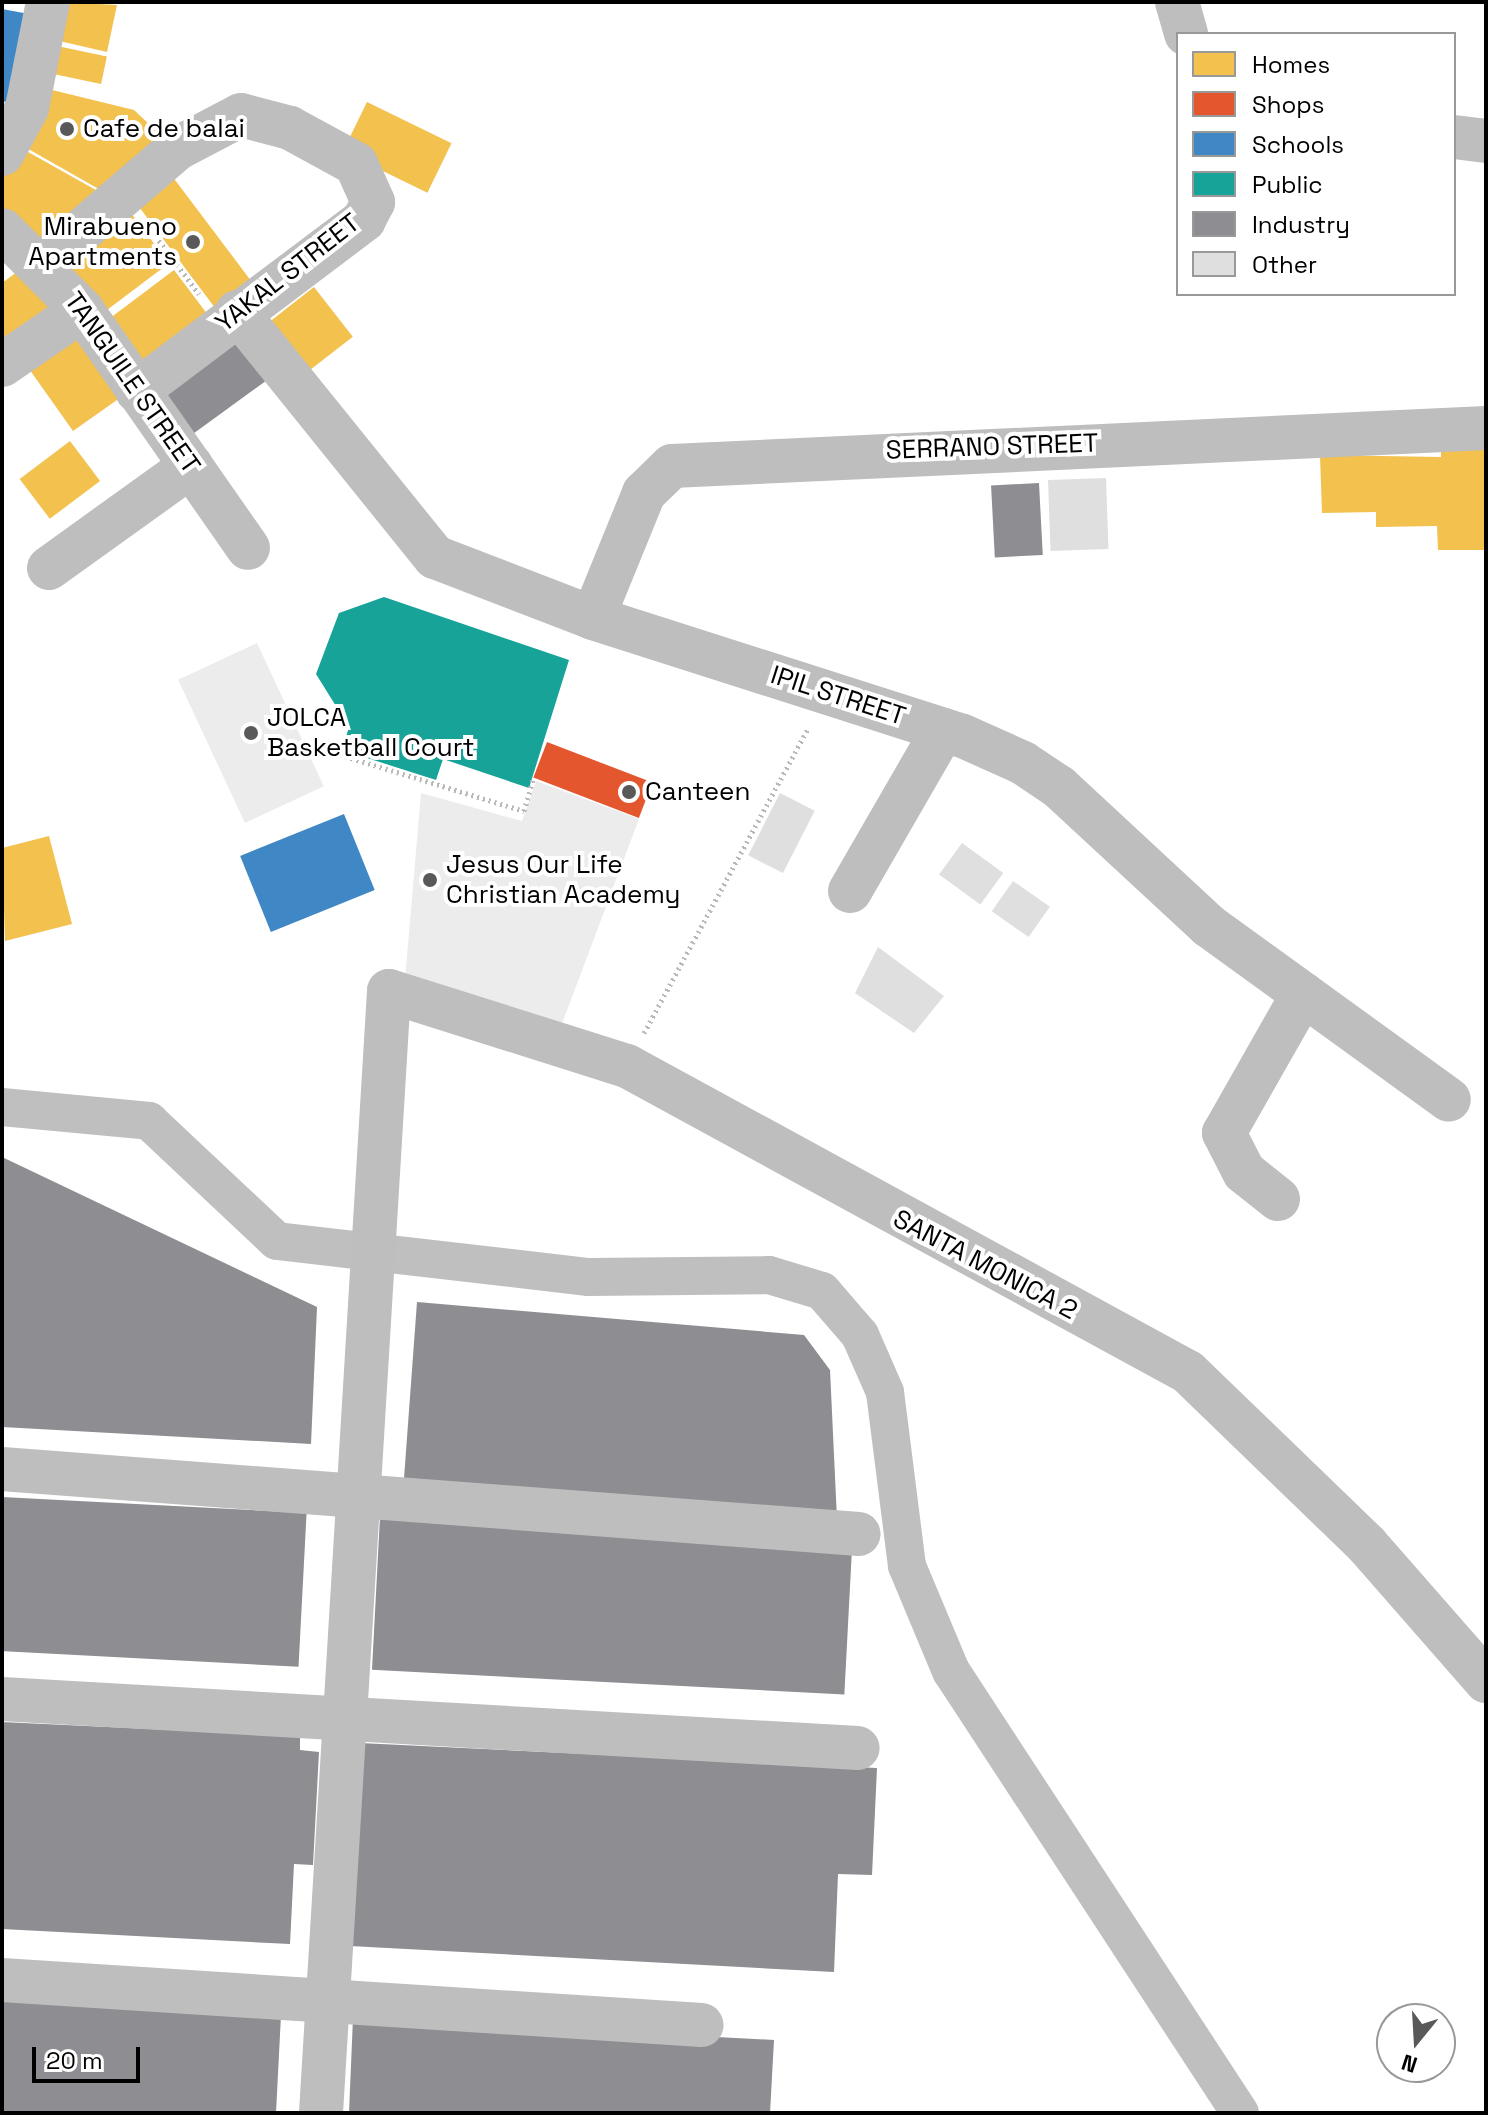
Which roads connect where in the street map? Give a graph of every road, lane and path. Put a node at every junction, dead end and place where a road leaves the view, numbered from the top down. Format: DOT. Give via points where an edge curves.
graph roads {
  1 [pos="48,2"];
  2 [pos="1177,2"];
  3 [pos="1185,32"];
  4 [pos="1456,137"];
  5 [pos="1486,141"];
  6 [pos="2,154"];
  7 [pos="137,211"];
  8 [pos="2,230"];
  9 [pos="43,264"];
  10 [pos="223,309"];
  11 [pos="82,310"];
  12 [pos="2,365"];
  13 [pos="137,391"];
  14 [pos="1486,428"];
  15 [pos="191,466"];
  16 [pos="248,548"];
  17 [pos="49,568"];
  18 [pos="593,618"];
  19 [pos="827,693"];
  20 [pos="943,730"];
  21 [pos="328,751"];
  22 [pos="533,779"];
  23 [pos="850,891"];
  24 [pos="1303,994"];
  25 [pos="627,1066"];
  26 [pos="1449,1100"];
  27 [pos="1278,1199"];
  28 [pos="2,1469"];
  29 [pos="359,1497"];
  30 [pos="859,1534"];
  31 [pos="1486,1681"];
  32 [pos="2,1699"];
  33 [pos="345,1720"];
  34 [pos="858,1748"];
  35 [pos="2,1980"];
  36 [pos="328,1997"];
  37 [pos="702,2025"];
  38 [pos="321,2113"];
  1 -- 6 [label="street" via="27,108"];
  2 -- 3 [label="street"];
  4 -- 5 [label="street"];
  7 -- 10 [label="path"];
  8 -- 9 [label="street, TANGUILE STREET"];
  9 -- 10 [label="street, YAKAL STREET" via="178,148 241,115 290,128 356,164 373,202 364,220"];
  9 -- 11 [label="street, TANGUILE STREET"];
  10 -- 13 [label="street, YAKAL STREET"];
  10 -- 18 [label="street, IPIL STREET" via="435,557"];
  11 -- 12 [label="street"];
  11 -- 13 [label="street, TANGUILE STREET"];
  13 -- 15 [label="street, TANGUILE STREET"];
  14 -- 18 [label="street, SERRANO STREET" via="672,466 644,493"];
  15 -- 16 [label="street, TANGUILE STREET"];
  15 -- 17 [label="street"];
  18 -- 19 [label="street, IPIL STREET"];
  19 -- 20 [label="street, IPIL STREET"];
  19 -- 25 [label="path"];
  20 -- 23 [label="street"];
  20 -- 24 [label="street, IPIL STREET" via="1059,787 1209,926"];
  21 -- 22 [label="path" via="524,811"];
  24 -- 26 [label="street, IPIL STREET"];
  24 -- 27 [label="street" via="1224,1133 1244,1172"];
  25 -- 29 [label="street, SANTA MONICA 2" via="389,991"];
  25 -- 31 [label="street, SANTA MONICA 2" via="1188,1372 1367,1545"];
  28 -- 29 [label="street"];
  29 -- 30 [label="street"];
  29 -- 33 [label="street"];
  32 -- 33 [label="street"];
  33 -- 34 [label="street"];
  33 -- 36 [label="street"];
  35 -- 36 [label="street"];
  36 -- 37 [label="street"];
  36 -- 38 [label="street"];
}
